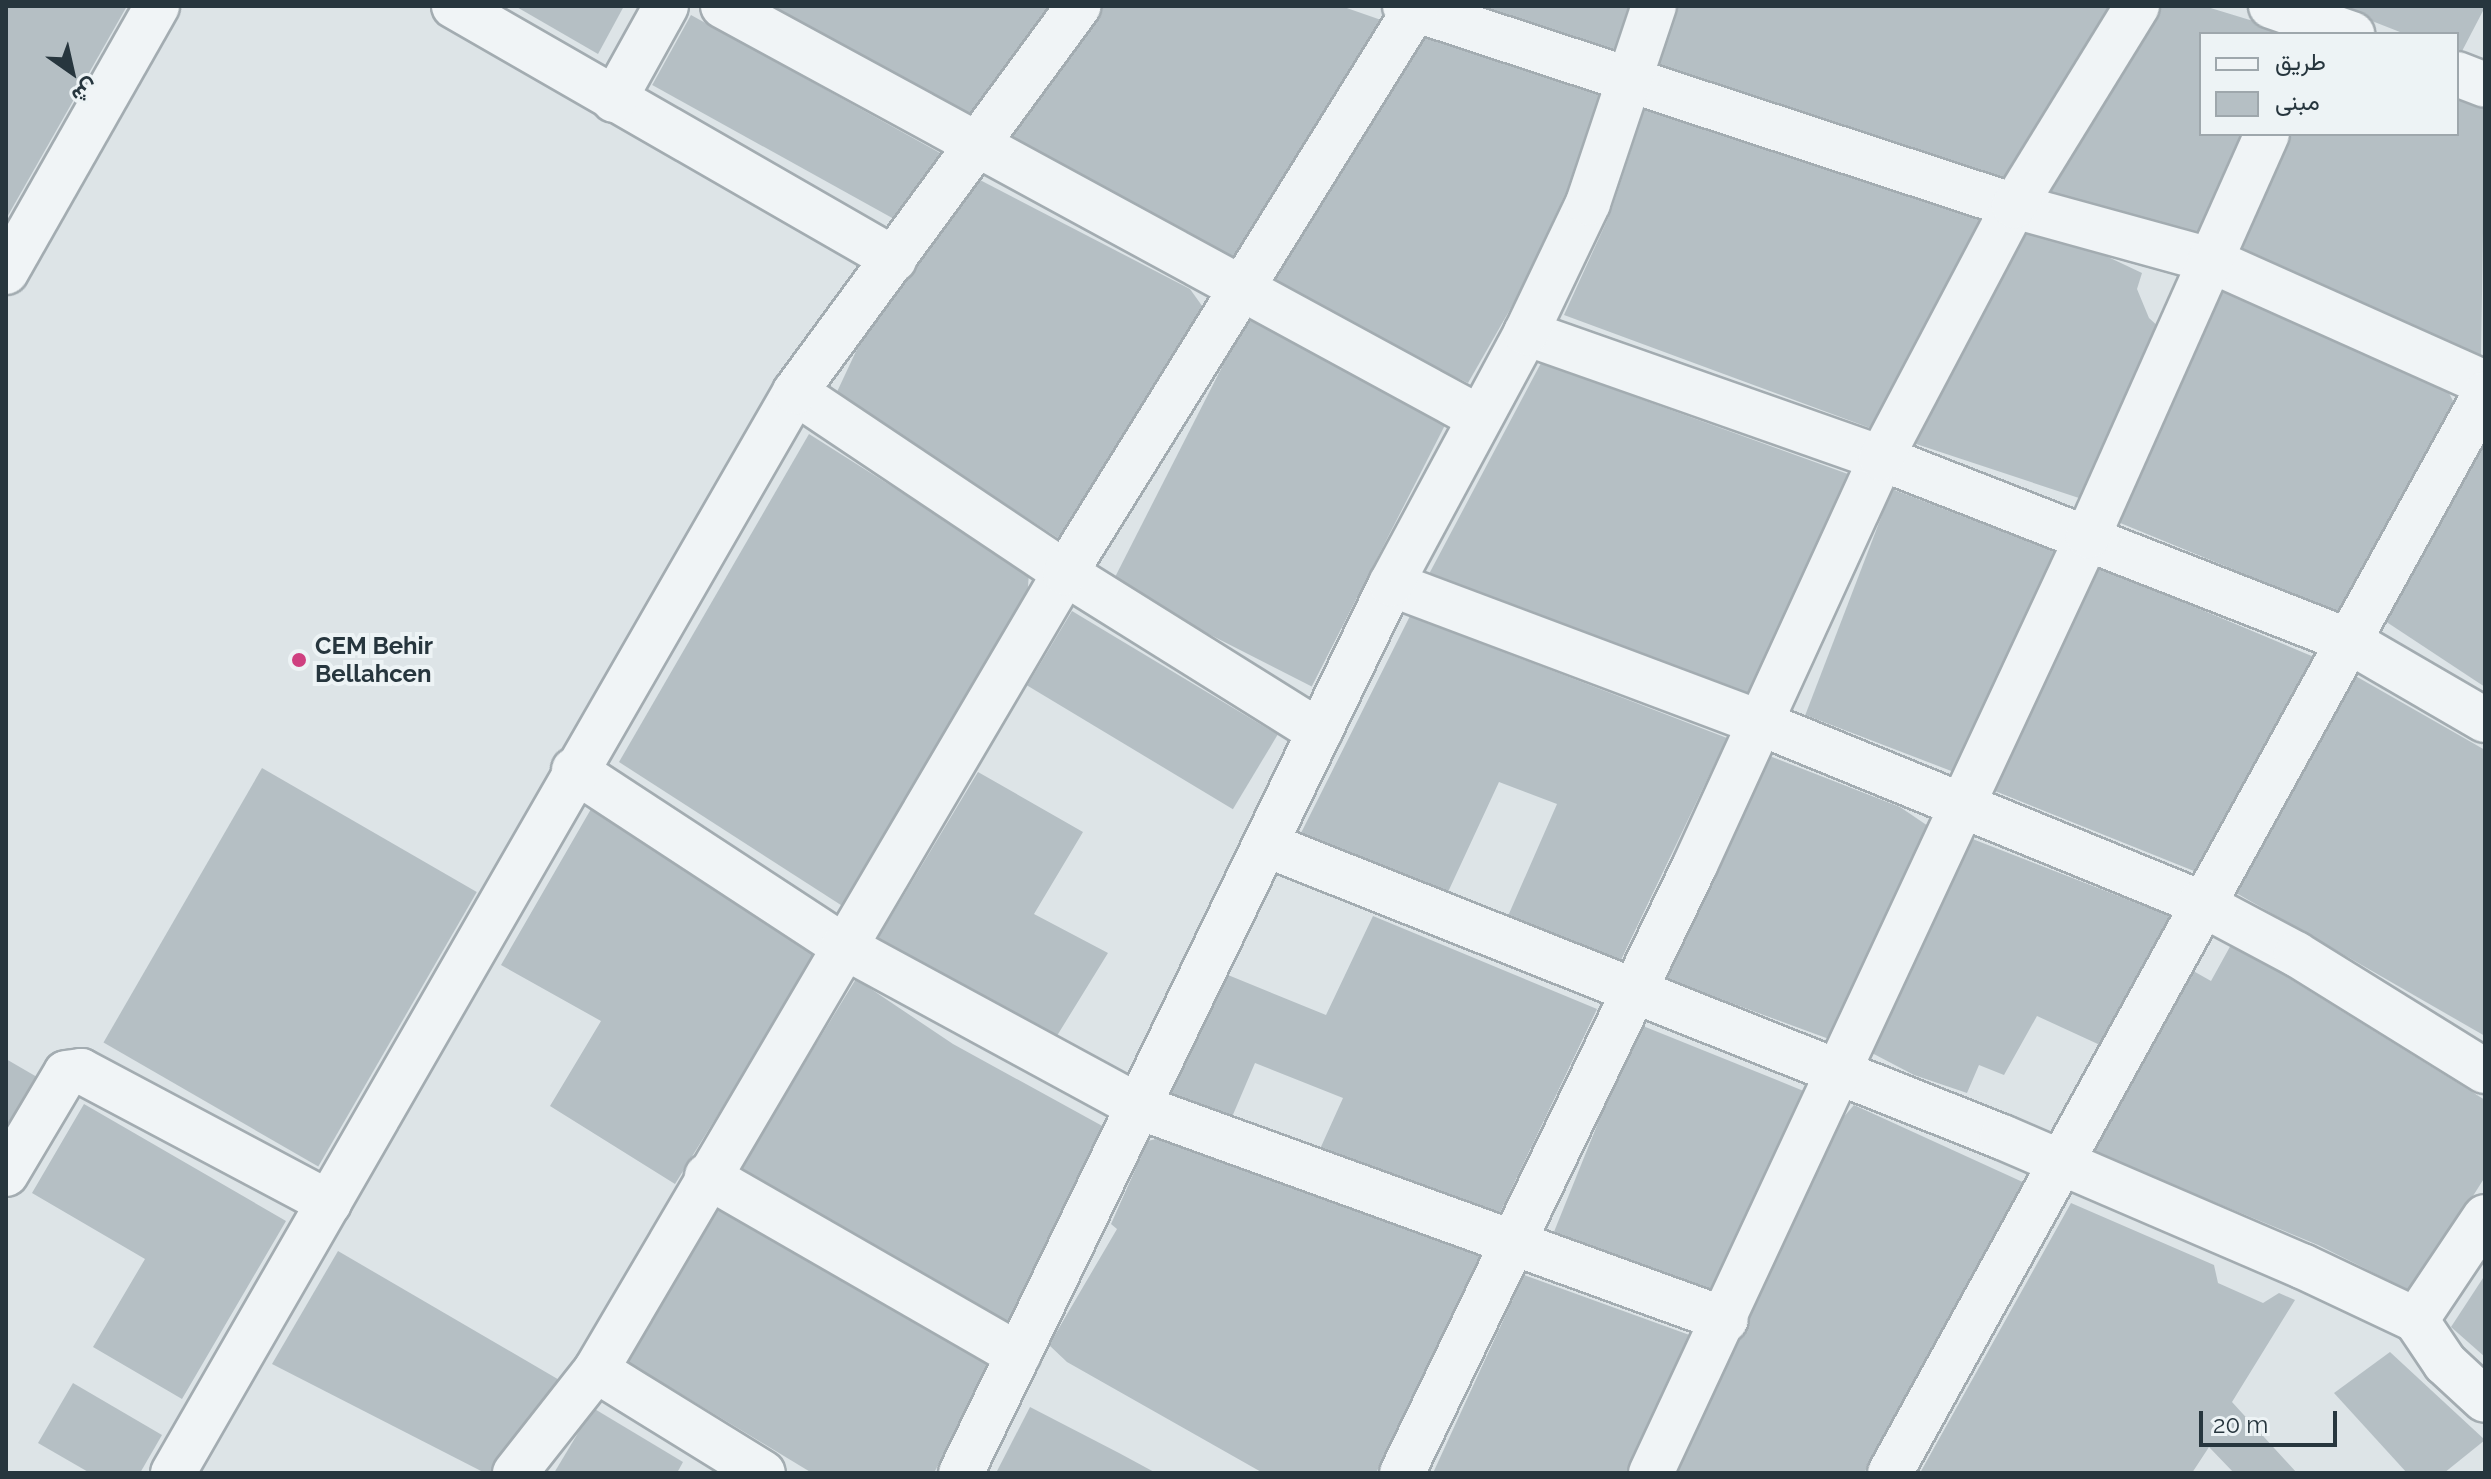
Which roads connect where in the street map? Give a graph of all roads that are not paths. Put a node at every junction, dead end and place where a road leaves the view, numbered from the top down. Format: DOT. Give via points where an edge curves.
graph roads {
  1 [pos="157,6"];
  2 [pos="454,6"];
  3 [pos="666,6"];
  4 [pos="723,6"];
  5 [pos="1079,6"];
  6 [pos="1654,6"];
  7 [pos="2137,6"];
  8 [pos="2271,6"];
  9 [pos="1412,7"];
  10 [pos="2327,24"];
  11 [pos="1630,79"];
  12 [pos="614,100"];
  13 [pos="2266,136"];
  14 [pos="977,149"];
  15 [pos="2014,206"];
  16 [pos="894,259"];
  17 [pos="2210,260"];
  18 [pos="6,272"];
  19 [pos="1240,290"];
  20 [pos="1526,333"];
  21 [pos="2485,383"];
  22 [pos="795,392"];
  23 [pos="2485,394"];
  24 [pos="1478,417"];
  25 [pos="1881,458"];
  26 [pos="2088,536"];
  27 [pos="1065,573"];
  28 [pos="1391,584"];
  29 [pos="2349,641"];
  30 [pos="2485,720"];
  31 [pos="1760,723"];
  32 [pos="1319,732"];
  33 [pos="574,770"];
  34 [pos="1960,807"];
  35 [pos="1267,845"];
  36 [pos="2200,903"];
  37 [pos="843,946"];
  38 [pos="1631,993"];
  39 [pos="2485,1071"];
  40 [pos="1837,1073"];
  41 [pos="1139,1107"];
  42 [pos="2063,1165"];
  43 [pos="6,1174"];
  44 [pos="707,1176"];
  45 [pos="329,1203"];
  46 [pos="2485,1217"];
  47 [pos="1510,1243"];
  48 [pos="1726,1320"];
  49 [pos="2416,1320"];
  50 [pos="1018,1355"];
  51 [pos="596,1370"];
  52 [pos="2485,1400"];
  53 [pos="173,1473"];
  54 [pos="515,1473"];
  55 [pos="763,1473"];
  56 [pos="961,1473"];
  57 [pos="1402,1473"];
  58 [pos="1651,1473"];
  59 [pos="1890,1473"];
  1 -- 18 [label="street"];
  2 -- 12 [label="street"];
  3 -- 12 [label="street"];
  4 -- 14 [label="street"];
  5 -- 14 [label="street"];
  6 -- 11 [label="street"];
  7 -- 15 [label="street"];
  8 -- 10 [label="street"];
  9 -- 11 [label="street"];
  9 -- 19 [label="street"];
  11 -- 15 [label="street"];
  11 -- 20 [label="street" via="1588,203"];
  12 -- 16 [label="street"];
  13 -- 17 [label="street"];
  14 -- 16 [label="street"];
  14 -- 19 [label="street"];
  15 -- 17 [label="street"];
  15 -- 25 [label="street"];
  16 -- 22 [label="street"];
  17 -- 21 [label="street"];
  17 -- 26 [label="street"];
  19 -- 24 [label="street"];
  19 -- 27 [label="street"];
  20 -- 24 [label="street"];
  20 -- 25 [label="street"];
  22 -- 27 [label="street"];
  22 -- 33 [label="street"];
  23 -- 29 [label="street"];
  24 -- 28 [label="street"];
  25 -- 26 [label="street"];
  25 -- 31 [label="street"];
  26 -- 29 [label="street"];
  26 -- 34 [label="street"];
  27 -- 32 [label="street"];
  27 -- 37 [label="street"];
  28 -- 31 [label="street"];
  28 -- 32 [label="street"];
  29 -- 30 [label="street"];
  29 -- 36 [label="street"];
  31 -- 34 [label="street"];
  31 -- 38 [label="street"];
  32 -- 35 [label="street"];
  33 -- 37 [label="street"];
  33 -- 45 [label="street"];
  34 -- 36 [label="street"];
  34 -- 40 [label="street"];
  35 -- 38 [label="street"];
  35 -- 41 [label="street"];
  36 -- 39 [label="street" via="2296,954"];
  36 -- 42 [label="street"];
  37 -- 41 [label="street"];
  37 -- 44 [label="street"];
  38 -- 40 [label="street"];
  38 -- 47 [label="street"];
  40 -- 42 [label="street"];
  40 -- 48 [label="street"];
  41 -- 47 [label="street"];
  41 -- 50 [label="street"];
  42 -- 49 [label="street" via="2184,1213"];
  42 -- 59 [label="street"];
  43 -- 45 [label="street" via="66,1073 81,1071"];
  44 -- 50 [label="street"];
  44 -- 51 [label="street"];
  45 -- 53 [label="street"];
  46 -- 49 [label="street"];
  47 -- 48 [label="street"];
  47 -- 57 [label="street"];
  48 -- 58 [label="street"];
  49 -- 52 [label="street" via="2445,1363"];
  50 -- 56 [label="street"];
  51 -- 54 [label="street"];
  51 -- 55 [label="street"];
}
